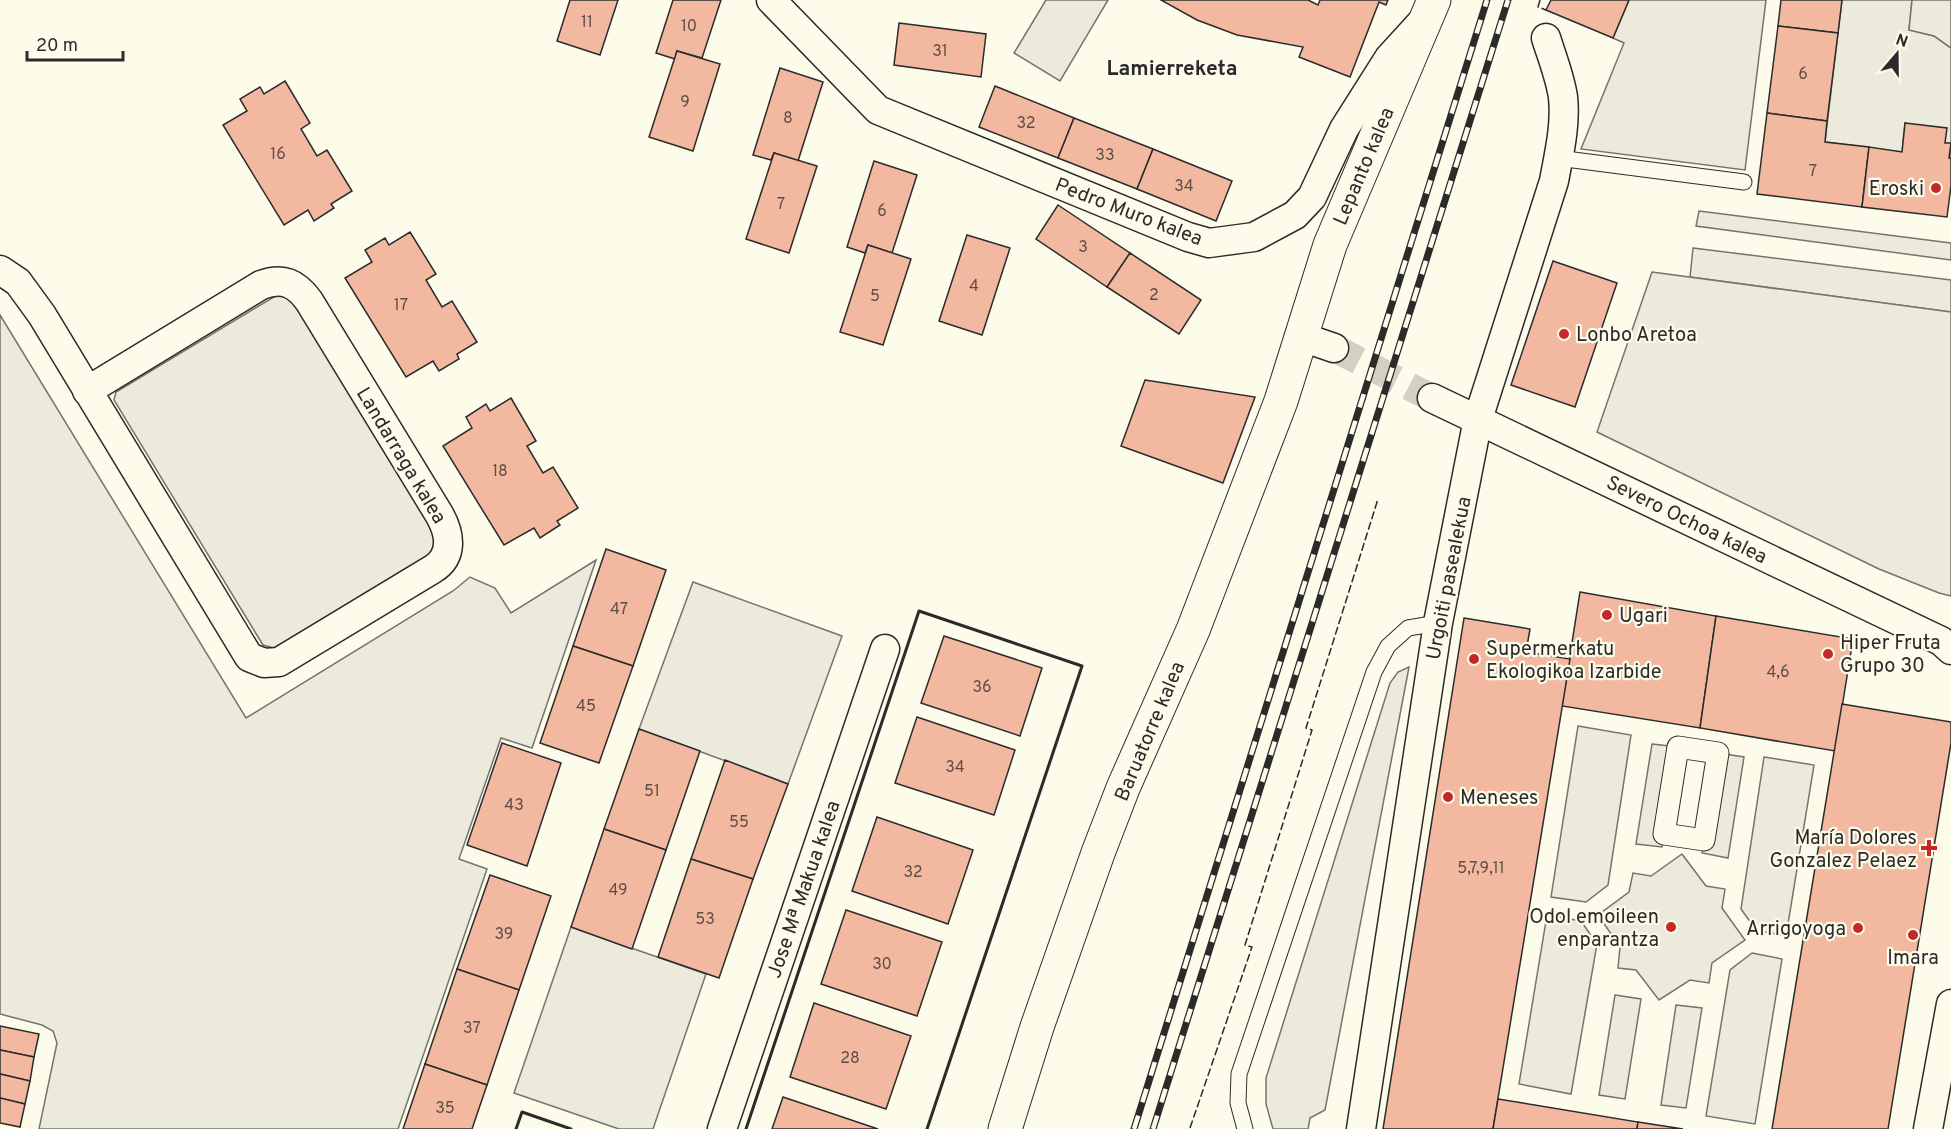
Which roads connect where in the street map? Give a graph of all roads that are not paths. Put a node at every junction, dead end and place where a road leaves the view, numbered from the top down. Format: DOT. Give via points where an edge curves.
graph roads {
  1 [pos="771,0"];
  2 [pos="1432,6"];
  3 [pos="1546,38"];
  4 [pos="1558,158"];
  5 [pos="1744,182"];
  6 [pos="0,270"];
  7 [pos="1302,336"];
  8 [pos="1334,348"];
  9 [pos="87,391"];
  10 [pos="1432,398"];
  11 [pos="1478,419"];
  12 [pos="1438,623"];
  13 [pos="1948,644"];
  14 [pos="885,649"];
  15 [pos="1951,1004"];
  16 [pos="722,1129"];
  17 [pos="1005,1129"];
  18 [pos="1245,1129"];
  19 [pos="1361,1129"];
  20 [pos="1928,1129"];
  1 -- 2 [label="street, Pedro Muro kalea" via="878,110 1209,243 1254,237 1295,215 1312,197 1344,129 1389,58"];
  2 -- 7 [label="main road, Lepanto kalea" via="1329,245"];
  3 -- 4 [label="street, Urgoiti pasealekua" via="1563,98"];
  4 -- 5 [label="lane"];
  4 -- 11 [label="street, Urgoiti pasealekua"];
  6 -- 9 [label="street, Landarraga kalea" via="26,291"];
  7 -- 8 [label="street"];
  7 -- 17 [label="main road, Baruatorre kalea" via="1281,401 1192,630 1098,853"];
  9 -- 9 [label="street, Landarraga kalea" via="249,657 264,663 279,662 433,569 446,554 448,531 439,514 309,301 294,285 280,281 261,285"];
  10 -- 11 [label="street, Severo Ochoa kalea"];
  11 -- 12 [label="street, Urgoiti pasealekua"];
  11 -- 13 [label="street, Severo Ochoa kalea"];
  12 -- 18 [label="lane" via="1408,628 1388,645 1374,672 1239,1074 1238,1103"];
  12 -- 19 [label="street, Urgoiti pasealekua"];
  14 -- 16 [label="street, Jose Mª Makua kalea"];
  15 -- 20 [label="street"];
}
